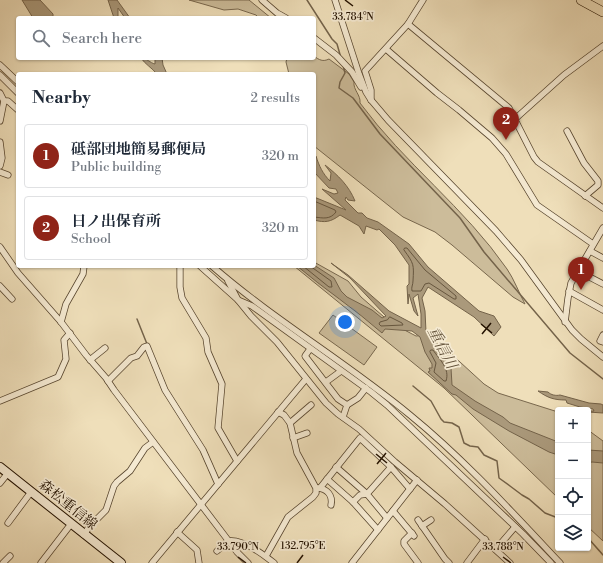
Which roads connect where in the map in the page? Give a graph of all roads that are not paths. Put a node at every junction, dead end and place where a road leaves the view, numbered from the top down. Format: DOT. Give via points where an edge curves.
graph roads {
  1 [pos="262,0"];
  2 [pos="334,0"];
  3 [pos="423,0"];
  4 [pos="581,0"];
  5 [pos="598,7"];
  6 [pos="283,16"];
  7 [pos="408,24"];
  8 [pos="316,40"];
  9 [pos="603,46"];
  10 [pos="386,49"];
  11 [pos="0,65"];
  12 [pos="0,75"];
  13 [pos="16,80"];
  14 [pos="16,91"];
  15 [pos="366,92"];
  16 [pos="0,93"];
  17 [pos="371,100"];
  18 [pos="4,101"];
  19 [pos="16,108"];
  20 [pos="515,119"];
  21 [pos="0,121"];
  22 [pos="567,131"];
  23 [pos="0,142"];
  24 [pos="0,166"];
  25 [pos="0,172"];
  26 [pos="8,175"];
  27 [pos="585,196"];
  28 [pos="603,208"];
  29 [pos="602,230"];
  30 [pos="593,244"];
  31 [pos="0,247"];
  32 [pos="590,251"];
  33 [pos="603,258"];
  34 [pos="84,268"];
  35 [pos="180,268"];
  36 [pos="202,268"];
  37 [pos="214,268"];
  38 [pos="578,271"];
  39 [pos="227,279"];
  40 [pos="603,284"];
  41 [pos="0,286"];
  42 [pos="569,291"];
  43 [pos="12,299"];
  44 [pos="238,300"];
  45 [pos="603,310"];
  46 [pos="61,322"];
  47 [pos="565,322"];
  48 [pos="70,333"];
  49 [pos="603,335"];
  50 [pos="603,342"];
  51 [pos="105,348"];
  52 [pos="310,349"];
  53 [pos="603,357"];
  54 [pos="90,360"];
  55 [pos="341,371"];
  56 [pos="306,379"];
  57 [pos="108,381"];
  58 [pos="326,382"];
  59 [pos="366,388"];
  60 [pos="0,401"];
  61 [pos="311,405"];
  62 [pos="348,405"];
  63 [pos="278,412"];
  64 [pos="343,417"];
  65 [pos="290,423"];
  66 [pos="306,434"];
  67 [pos="293,438"];
  68 [pos="153,442"];
  69 [pos="237,461"];
  70 [pos="0,467"];
  71 [pos="336,467"];
  72 [pos="391,467"];
  73 [pos="8,473"];
  74 [pos="327,479"];
  75 [pos="417,480"];
  76 [pos="0,483"];
  77 [pos="218,484"];
  78 [pos="318,488"];
  79 [pos="410,489"];
  80 [pos="31,492"];
  81 [pos="367,494"];
  82 [pos="353,502"];
  83 [pos="201,504"];
  84 [pos="331,505"];
  85 [pos="393,511"];
  86 [pos="388,518"];
  87 [pos="418,520"];
  88 [pos="431,520"];
  89 [pos="8,522"];
  90 [pos="71,524"];
  91 [pos="422,526"];
  92 [pos="515,527"];
  93 [pos="378,530"];
  94 [pos="177,532"];
  95 [pos="84,535"];
  96 [pos="485,539"];
  97 [pos="228,540"];
  98 [pos="496,549"];
  99 [pos="217,551"];
  100 [pos="10,556"];
  101 [pos="266,556"];
  102 [pos="3,563"];
  103 [pos="41,563"];
  104 [pos="121,563"];
  105 [pos="152,563"];
  106 [pos="199,563"];
  107 [pos="248,563"];
  108 [pos="274,563"];
  109 [pos="352,563"];
  110 [pos="418,563"];
  111 [pos="449,563"];
  112 [pos="467,563"];
  113 [pos="510,563"];
  114 [pos="551,563"];
  115 [pos="560,563"];
  1 -- 6 [label="street"];
  2 -- 15 [label="street"];
  3 -- 7 [label="street"];
  4 -- 5 [label="main road"];
  7 -- 10 [label="street"];
  7 -- 20 [label="street" via="509,108"];
  8 -- 15 [label="street" via="336,55"];
  9 -- 20 [label="street" via="564,75"];
  10 -- 17 [label="street" via="365,71 371,90"];
  10 -- 30 [label="street" via="492,138 506,154 537,205"];
  11 -- 13 [label="street"];
  12 -- 14 [label="street"];
  15 -- 17 [label="street"];
  16 -- 18 [label="street"];
  17 -- 47 [label="street" via="496,231 521,260"];
  18 -- 19 [label="street" via="8,101"];
  18 -- 21 [label="street"];
  20 -- 27 [label="street" via="538,162"];
  22 -- 27 [label="street" via="584,163 598,181 598,185"];
  23 -- 24 [label="street"];
  25 -- 26 [label="street"];
  27 -- 28 [label="street"];
  29 -- 30 [label="street"];
  30 -- 32 [label="street"];
  31 -- 46 [label="street" via="18,273"];
  32 -- 33 [label="street"];
  32 -- 38 [label="street"];
  34 -- 46 [label="street" via="66,304"];
  35 -- 69 [label="street" via="182,298 206,338 208,352 222,384 218,428"];
  36 -- 44 [label="street"];
  37 -- 39 [label="street"];
  38 -- 40 [label="street"];
  38 -- 42 [label="street"];
  39 -- 44 [label="street"];
  39 -- 115 [label="street" via="429,430"];
  41 -- 43 [label="street"];
  42 -- 45 [label="street"];
  42 -- 47 [label="street"];
  44 -- 52 [label="street" via="252,306"];
  44 -- 56 [label="street" via="277,342"];
  46 -- 48 [label="street"];
  47 -- 53 [label="street"];
  48 -- 54 [label="street"];
  48 -- 60 [label="street" via="64,340 66,359 58,377"];
  49 -- 50 [label="street" via="600,341"];
  51 -- 54 [label="street"];
  52 -- 55 [label="street"];
  52 -- 58 [label="street" via="305,356"];
  54 -- 57 [label="street"];
  55 -- 58 [label="street"];
  55 -- 59 [label="street"];
  56 -- 63 [label="street"];
  56 -- 64 [label="street"];
  57 -- 68 [label="street"];
  57 -- 77 [label="street" via="147,346 165,390 203,450"];
  58 -- 62 [label="street" via="338,399"];
  59 -- 62 [label="street"];
  59 -- 92 [label="street"];
  61 -- 65 [label="street"];
  62 -- 64 [label="street"];
  63 -- 65 [label="street" via="284,414"];
  63 -- 69 [label="street"];
  64 -- 75 [label="street"];
  65 -- 67 [label="street"];
  66 -- 67 [label="street"];
  67 -- 78 [label="street" via="298,453"];
  68 -- 83 [label="street"];
  68 -- 95 [label="street" via="145,448 130,470 114,486 106,510"];
  69 -- 77 [label="street"];
  70 -- 73 [label="main road, 森松重信線"];
  71 -- 72 [label="street" via="360,438"];
  71 -- 74 [label="street"];
  71 -- 81 [label="street"];
  72 -- 79 [label="street"];
  72 -- 81 [label="street"];
  73 -- 76 [label="street"];
  73 -- 80 [label="main road, 森松重信線"];
  74 -- 78 [label="street"];
  74 -- 82 [label="street"];
  75 -- 79 [label="street"];
  75 -- 96 [label="street"];
  77 -- 83 [label="street"];
  78 -- 84 [label="street" via="328,492"];
  78 -- 101 [label="street" via="313,498 288,516"];
  79 -- 85 [label="street"];
  80 -- 89 [label="street"];
  80 -- 90 [label="main road, 森松重信線"];
  81 -- 82 [label="street" via="360,495"];
  81 -- 86 [label="street"];
  82 -- 93 [label="street"];
  83 -- 94 [label="street"];
  83 -- 97 [label="street"];
  85 -- 86 [label="street"];
  85 -- 110 [label="street" via="413,535 404,541 404,544"];
  86 -- 93 [label="street"];
  87 -- 91 [label="street"];
  88 -- 91 [label="street"];
  90 -- 95 [label="main road, 森松重信線"];
  90 -- 103 [label="street"];
  91 -- 111 [label="street"];
  92 -- 98 [label="street"];
  92 -- 114 [label="street"];
  93 -- 109 [label="street"];
  94 -- 105 [label="street"];
  94 -- 106 [label="street" via="197,550"];
  95 -- 104 [label="main road, 森松重信線"];
  96 -- 98 [label="street"];
  96 -- 112 [label="street"];
  97 -- 99 [label="street"];
  97 -- 101 [label="street" via="236,540"];
  97 -- 107 [label="street"];
  98 -- 113 [label="street"];
  100 -- 102 [label="street"];
  101 -- 108 [label="street"];
}
